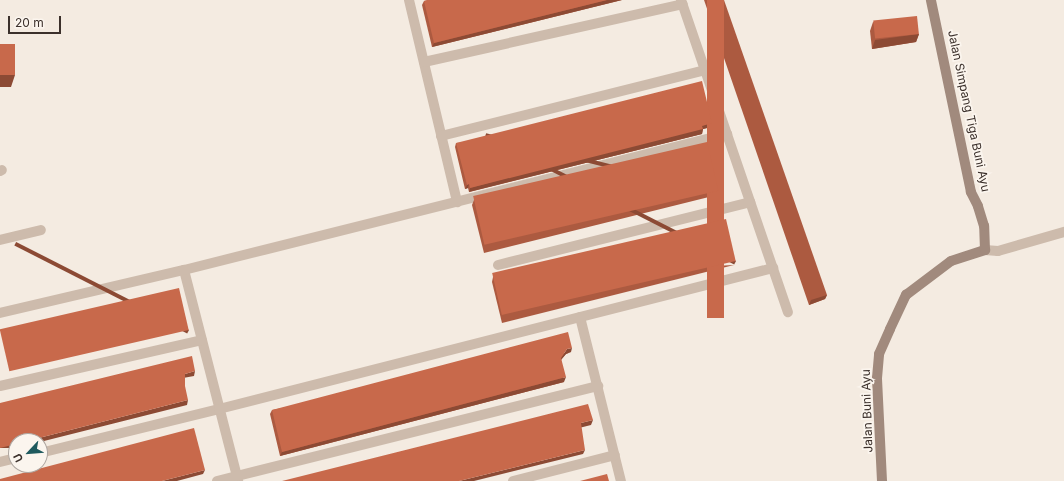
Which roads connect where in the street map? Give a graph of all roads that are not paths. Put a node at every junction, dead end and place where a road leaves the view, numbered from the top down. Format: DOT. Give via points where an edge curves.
graph roads {
  1 [pos="409,0"];
  2 [pos="931,0"];
  3 [pos="682,2"];
  4 [pos="424,62"];
  5 [pos="705,70"];
  6 [pos="727,134"];
  7 [pos="441,136"];
  8 [pos="457,202"];
  9 [pos="750,202"];
  10 [pos="41,230"];
  11 [pos="1064,232"];
  12 [pos="0,240"];
  13 [pos="985,250"];
  14 [pos="498,265"];
  15 [pos="773,268"];
  16 [pos="184,270"];
  17 [pos="788,312"];
  18 [pos="0,313"];
  19 [pos="580,317"];
  20 [pos="202,340"];
  21 [pos="0,386"];
  22 [pos="598,386"];
  23 [pos="219,409"];
  24 [pos="48,451"];
  25 [pos="615,455"];
  26 [pos="237,479"];
  27 [pos="217,481"];
  28 [pos="513,481"];
  29 [pos="621,481"];
  30 [pos="882,481"];
  1 -- 4 [label="street"];
  2 -- 13 [label="main road, Jalan Simpang Tiga Buni Ayu" via="971,192 984,226"];
  3 -- 4 [label="street"];
  3 -- 5 [label="street"];
  4 -- 7 [label="street"];
  5 -- 6 [label="street"];
  5 -- 7 [label="street"];
  6 -- 8 [label="street"];
  6 -- 9 [label="street"];
  7 -- 8 [label="street"];
  8 -- 16 [label="street"];
  9 -- 14 [label="street"];
  9 -- 15 [label="street"];
  10 -- 12 [label="street"];
  11 -- 13 [label="street" via="998,252"];
  13 -- 30 [label="main road, Jalan Buni Ayu" via="951,261 906,295 890,329 879,354 877,378"];
  15 -- 17 [label="street"];
  15 -- 19 [label="street"];
  16 -- 18 [label="street"];
  16 -- 20 [label="street"];
  19 -- 22 [label="street"];
  19 -- 23 [label="street"];
  20 -- 21 [label="street"];
  20 -- 23 [label="street"];
  22 -- 25 [label="street"];
  22 -- 26 [label="street"];
  23 -- 24 [label="street"];
  23 -- 26 [label="street"];
  25 -- 28 [label="street"];
  25 -- 29 [label="street"];
  26 -- 27 [label="street"];
}
